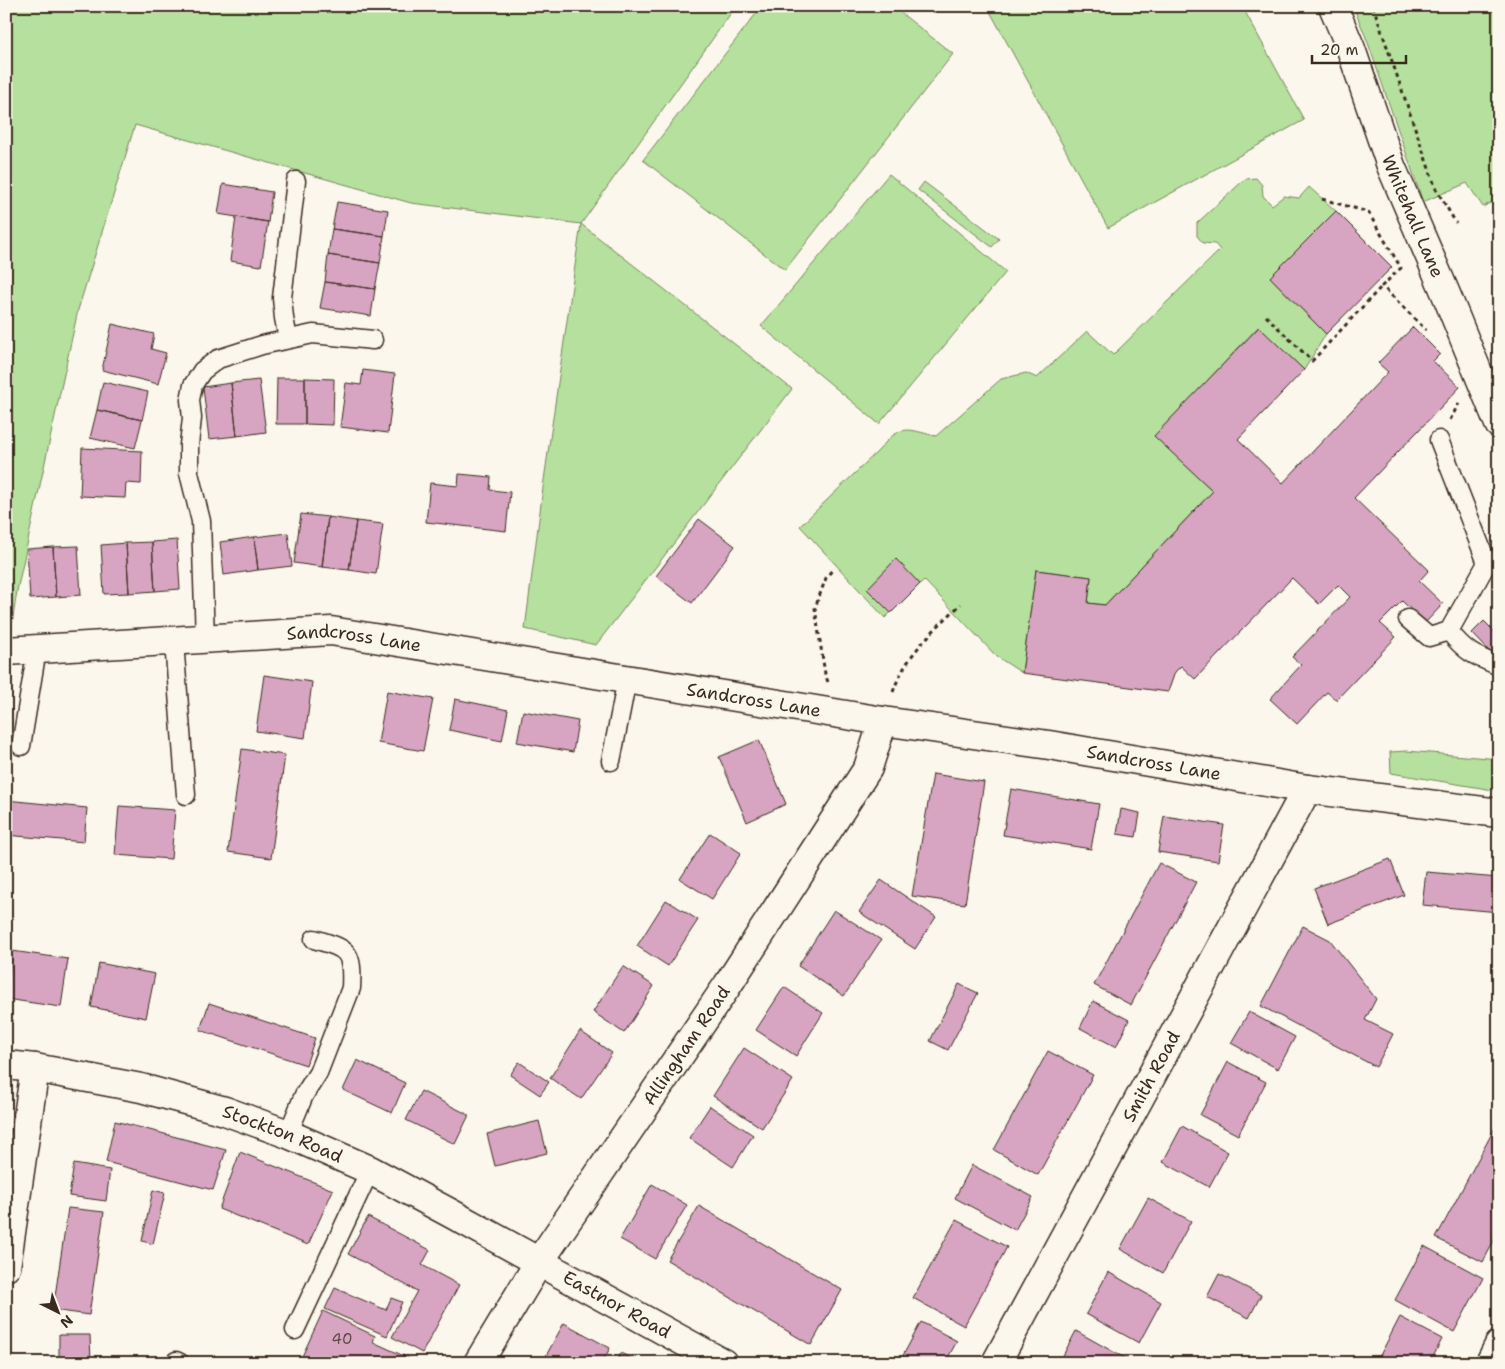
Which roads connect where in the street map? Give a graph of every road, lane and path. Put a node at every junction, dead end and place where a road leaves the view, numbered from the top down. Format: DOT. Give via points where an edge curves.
graph roads {
  1 [pos="1333,6"];
  2 [pos="1373,6"];
  3 [pos="296,181"];
  4 [pos="1322,199"];
  5 [pos="1456,223"];
  6 [pos="1382,286"];
  7 [pos="1266,316"];
  8 [pos="1428,332"];
  9 [pos="288,339"];
  10 [pos="373,340"];
  11 [pos="1462,398"];
  12 [pos="1499,424"];
  13 [pos="1439,440"];
  14 [pos="832,570"];
  15 [pos="961,604"];
  16 [pos="1408,619"];
  17 [pos="1449,631"];
  18 [pos="205,639"];
  19 [pos="174,642"];
  20 [pos="37,650"];
  21 [pos="6,651"];
  22 [pos="1499,666"];
  23 [pos="627,679"];
  24 [pos="838,713"];
  25 [pos="883,721"];
  26 [pos="21,746"];
  27 [pos="612,761"];
  28 [pos="1308,789"];
  29 [pos="186,795"];
  30 [pos="1499,813"];
  31 [pos="314,939"];
  32 [pos="6,1066"];
  33 [pos="35,1068"];
  34 [pos="288,1134"];
  35 [pos="370,1170"];
  36 [pos="538,1262"];
  37 [pos="6,1267"];
  38 [pos="295,1330"];
  39 [pos="1499,1345"];
  40 [pos="478,1363"];
  41 [pos="723,1363"];
  42 [pos="996,1363"];
  43 [pos="1490,1363"];
  1 -- 12 [label="street, Whitehall Lane" via="1391,166"];
  2 -- 5 [label="path" via="1436,189"];
  3 -- 9 [label="lane" via="282,298"];
  4 -- 6 [label="path" via="1368,212 1401,268"];
  6 -- 7 [label="path" via="1312,361"];
  6 -- 8 [label="path"];
  9 -- 10 [label="lane" via="313,334"];
  9 -- 18 [label="lane" via="218,359 202,371 193,385 189,473 201,521"];
  11 -- 13 [label="path"];
  13 -- 17 [label="lane" via="1487,563"];
  14 -- 24 [label="path" via="815,608 826,674"];
  15 -- 25 [label="path" via="918,646 897,680"];
  16 -- 17 [label="lane" via="1429,637"];
  17 -- 22 [label="lane" via="1460,646"];
  18 -- 19 [label="street, Sandcross Lane"];
  18 -- 23 [label="street, Sandcross Lane" via="331,631"];
  19 -- 20 [label="street, Sandcross Lane"];
  19 -- 29 [label="lane"];
  20 -- 21 [label="street, Sandcross Lane"];
  20 -- 26 [label="lane"];
  23 -- 24 [label="street, Sandcross Lane"];
  23 -- 27 [label="lane"];
  24 -- 25 [label="street, Sandcross Lane"];
  25 -- 28 [label="street, Sandcross Lane" via="1049,745"];
  25 -- 36 [label="street, Allingham Road" via="868,768 727,986"];
  28 -- 30 [label="street, Sandcross Lane"];
  28 -- 42 [label="street, Smith Road"];
  31 -- 34 [label="lane" via="339,946 349,956 351,988 318,1073 304,1095"];
  32 -- 33 [label="street, Stockton Road"];
  33 -- 34 [label="street, Stockton Road" via="141,1088 225,1111"];
  33 -- 37 [label="street"];
  34 -- 35 [label="street, Stockton Road"];
  35 -- 36 [label="street, Stockton Road"];
  35 -- 38 [label="lane"];
  36 -- 40 [label="street, Allingham Road"];
  36 -- 41 [label="street, Eastnor Road"];
  39 -- 43 [label="street"];
}
